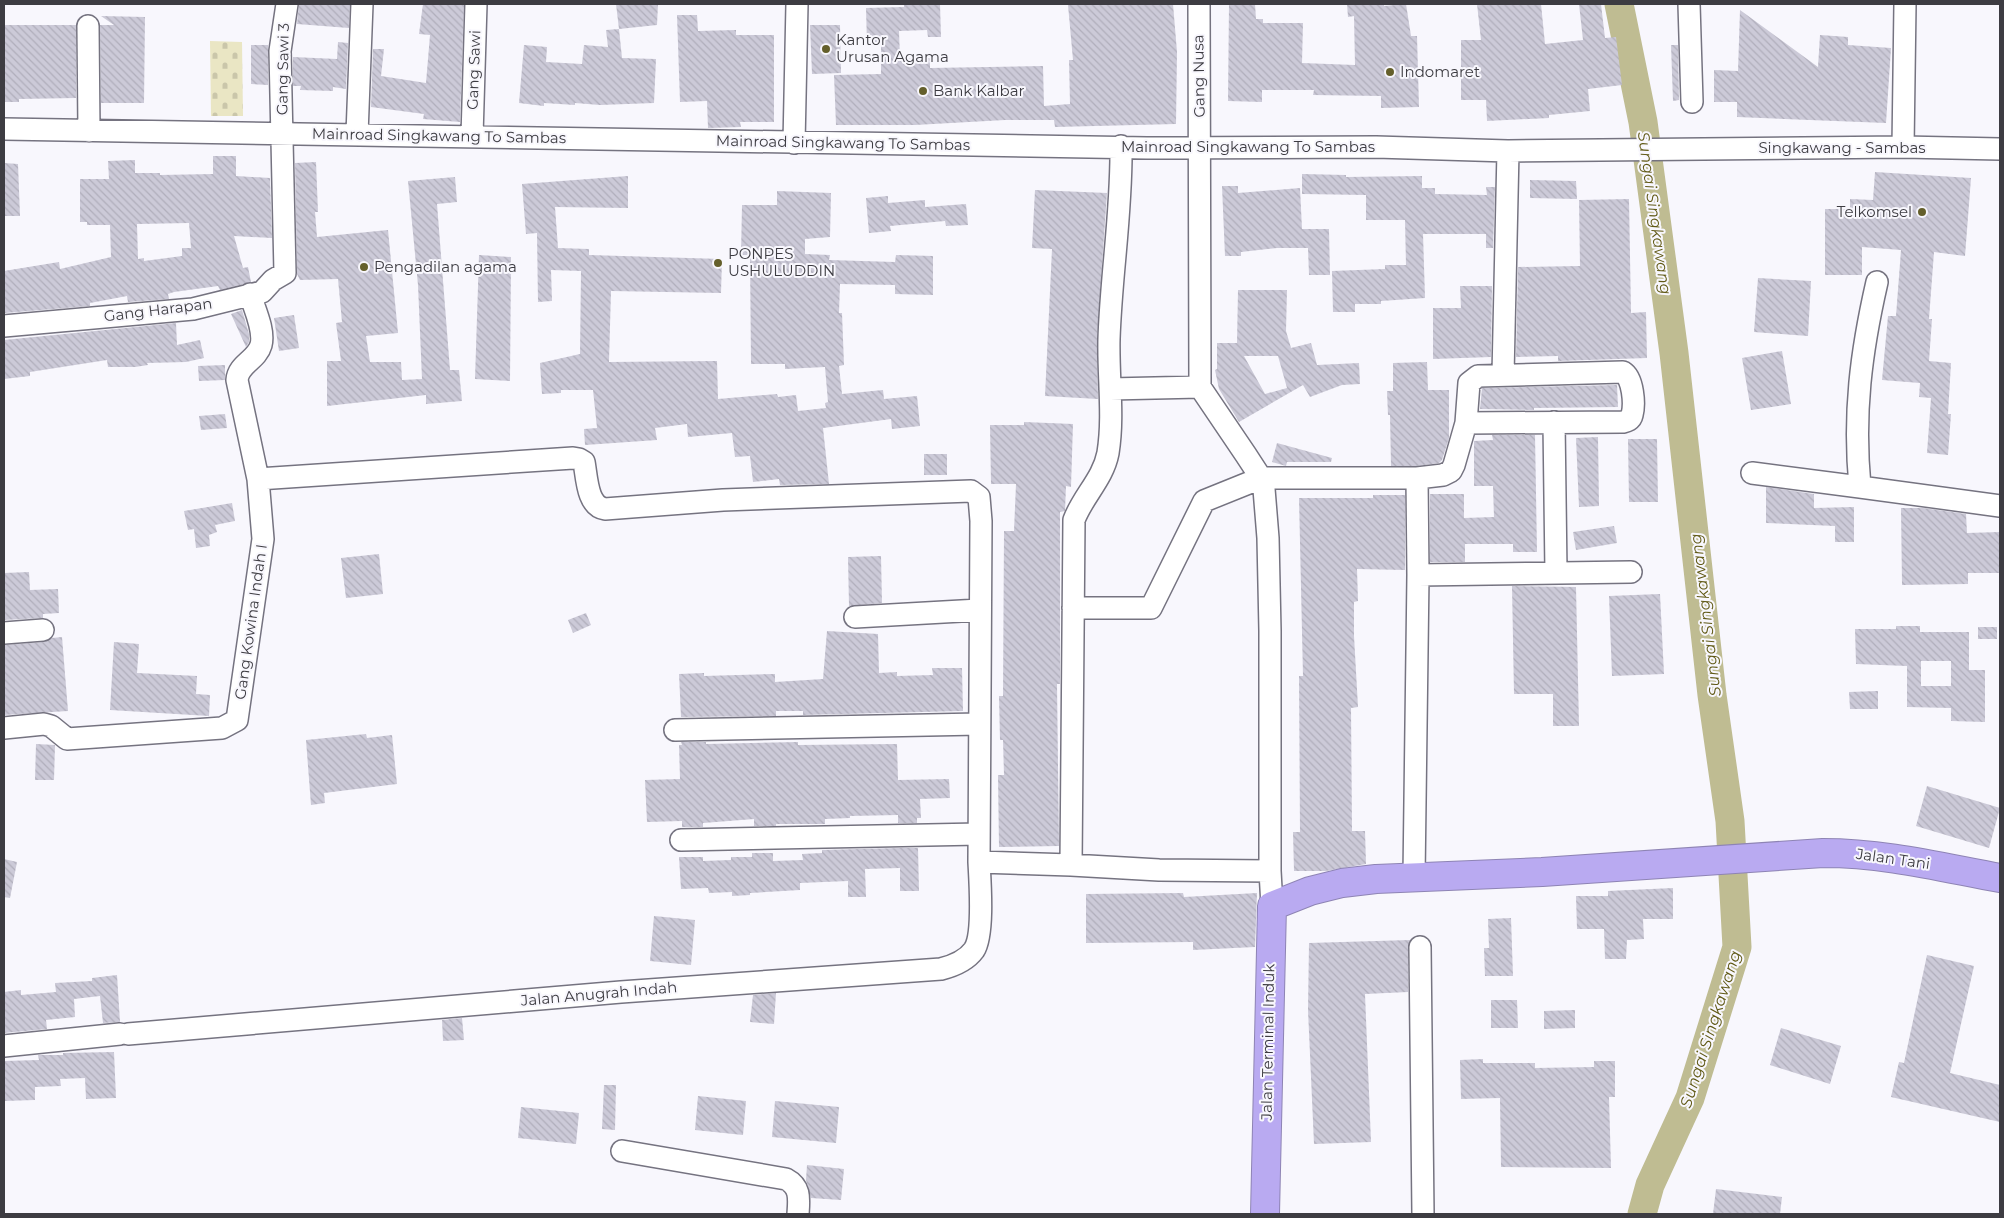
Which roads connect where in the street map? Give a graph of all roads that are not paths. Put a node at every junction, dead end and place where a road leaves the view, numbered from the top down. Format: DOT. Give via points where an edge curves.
graph roads {
  1 [pos="287,4"];
  2 [pos="362,4"];
  3 [pos="476,4"];
  4 [pos="797,4"];
  5 [pos="1198,4"];
  6 [pos="1689,4"];
  7 [pos="1905,4"];
  8 [pos="88,26"];
  9 [pos="1692,102"];
  10 [pos="4,129"];
  11 [pos="89,131"];
  12 [pos="282,134"];
  13 [pos="357,134"];
  14 [pos="472,136"];
  15 [pos="794,143"];
  16 [pos="1121,146"];
  17 [pos="1903,147"];
  18 [pos="1200,148"];
  19 [pos="1683,149"];
  20 [pos="2000,149"];
  21 [pos="1508,151"];
  22 [pos="1877,282"];
  23 [pos="250,294"];
  24 [pos="4,326"];
  25 [pos="1503,375"];
  26 [pos="1200,387"];
  27 [pos="1110,389"];
  28 [pos="1466,422"];
  29 [pos="1554,422"];
  30 [pos="1752,473"];
  31 [pos="1261,478"];
  32 [pos="1417,478"];
  33 [pos="258,479"];
  34 [pos="1860,487"];
  35 [pos="2000,506"];
  36 [pos="1556,572"];
  37 [pos="1631,572"];
  38 [pos="1418,575"];
  39 [pos="1073,608"];
  40 [pos="979,610"];
  41 [pos="855,617"];
  42 [pos="43,630"];
  43 [pos="4,633"];
  44 [pos="979,724"];
  45 [pos="4,728"];
  46 [pos="676,730"];
  47 [pos="979,834"];
  48 [pos="680,840"];
  49 [pos="979,862"];
  50 [pos="1071,865"];
  51 [pos="1270,870"];
  52 [pos="1414,877"];
  53 [pos="2000,878"];
  54 [pos="1272,906"];
  55 [pos="1420,947"];
  56 [pos="4,1046"];
  57 [pos="622,1151"];
  58 [pos="798,1214"];
  59 [pos="1265,1214"];
  60 [pos="1423,1214"];
  1 -- 12 [label="street, Gang Sawi 3" via="280,51"];
  2 -- 13 [label="street"];
  3 -- 14 [label="street, Gang Sawi"];
  4 -- 15 [label="street"];
  5 -- 18 [label="street, Gang Nusa"];
  6 -- 9 [label="street"];
  7 -- 17 [label="street"];
  8 -- 11 [label="street"];
  10 -- 11 [label="street, Mainroad Singkawang To Sambas"];
  11 -- 12 [label="street, Mainroad Singkawang To Sambas"];
  12 -- 13 [label="street, Mainroad Singkawang To Sambas"];
  12 -- 23 [label="street, Gang Harapan" via="285,273 262,292"];
  13 -- 14 [label="street, Mainroad Singkawang To Sambas"];
  14 -- 15 [label="street, Mainroad Singkawang To Sambas"];
  15 -- 16 [label="street, Mainroad Singkawang To Sambas"];
  16 -- 18 [label="street, Mainroad Singkawang To Sambas"];
  16 -- 27 [label="street" via="1109,339"];
  17 -- 19 [label="street, Singkawang - Sambas"];
  17 -- 20 [label="street, Singkawang - Sambas"];
  18 -- 21 [label="street, Mainroad Singkawang To Sambas" via="1376,147"];
  18 -- 26 [label="street, Gang Nusa"];
  19 -- 21 [label="street, Mainroad Singkawang To Sambas"];
  21 -- 25 [label="street"];
  22 -- 34 [label="street" via="1862,350 1856,421"];
  23 -- 24 [label="street, Gang Harapan" via="193,309"];
  23 -- 33 [label="street, Gang Kowina Indah I" via="262,336 261,346 240,369 237,380"];
  25 -- 28 [label="street" via="1478,376 1469,383"];
  25 -- 29 [label="street" via="1623,372 1628,375 1632,382 1632,415 1629,420"];
  26 -- 27 [label="street"];
  26 -- 31 [label="street"];
  27 -- 39 [label="street" via="1108,453 1101,476 1080,505 1074,520"];
  28 -- 29 [label="street"];
  28 -- 32 [label="street" via="1451,471"];
  29 -- 36 [label="street"];
  30 -- 34 [label="street"];
  31 -- 32 [label="street"];
  31 -- 39 [label="street" via="1204,501 1152,608"];
  31 -- 51 [label="street, Jalan Terminal Induk" via="1268,538"];
  32 -- 38 [label="street"];
  33 -- 40 [label="street, Jalan Anugrah Indah" via="573,458 584,462 592,502 605,509 723,500 964,490 978,494 980,503"];
  33 -- 45 [label="street, Gang Kowina Indah I" via="263,539 239,712 233,725 67,739 44,724"];
  34 -- 35 [label="street"];
  36 -- 37 [label="street"];
  36 -- 38 [label="street"];
  38 -- 52 [label="street"];
  39 -- 50 [label="street"];
  40 -- 41 [label="street"];
  40 -- 44 [label="street, Jalan Anugrah Indah"];
  42 -- 43 [label="street"];
  44 -- 46 [label="street"];
  44 -- 47 [label="street, Jalan Anugrah Indah"];
  47 -- 48 [label="street"];
  47 -- 49 [label="street, Jalan Anugrah Indah"];
  49 -- 50 [label="street"];
  49 -- 56 [label="street, Jalan Anugrah Indah" via="980,906 975,948 953,966 941,969 621,992"];
  50 -- 51 [label="street" via="1159,870"];
  51 -- 54 [label="street, Jalan Terminal Induk"];
  52 -- 53 [label="highway, Jalan Tani" via="1861,853 1904,858"];
  52 -- 54 [label="highway, Jalan Tani" via="1342,883"];
  54 -- 59 [label="highway, Jalan Terminal Induk"];
  55 -- 60 [label="street"];
  57 -- 58 [label="street" via="786,1179 795,1184 799,1193"];
}
